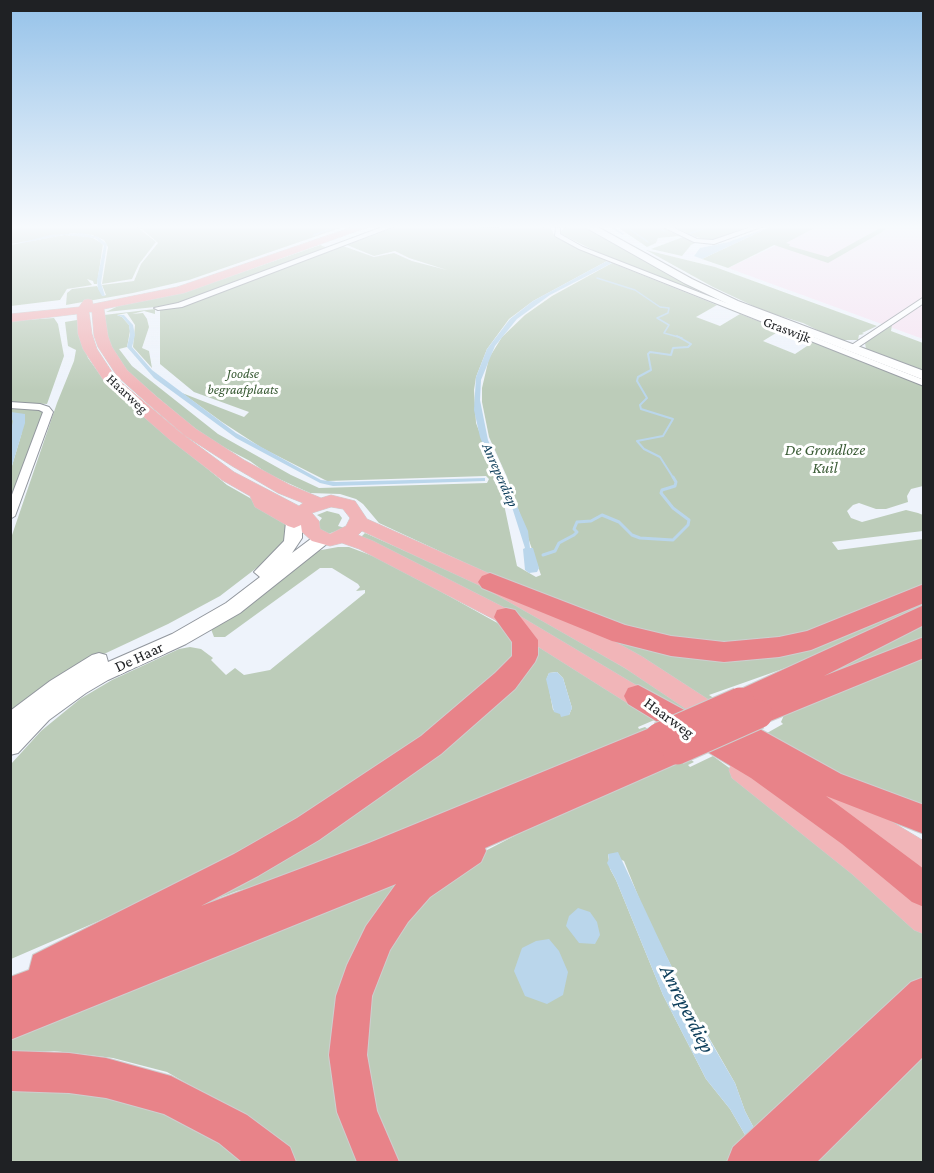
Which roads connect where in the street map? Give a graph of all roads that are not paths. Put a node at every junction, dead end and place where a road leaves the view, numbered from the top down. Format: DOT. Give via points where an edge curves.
graph roads {
  1 [pos="193,281"];
  2 [pos="209,281"];
  3 [pos="243,281"];
  4 [pos="664,281"];
  5 [pos="688,281"];
  6 [pos="694,281"];
  7 [pos="924,299"];
  8 [pos="745,306"];
  9 [pos="90,307"];
  10 [pos="158,308"];
  11 [pos="10,313"];
  12 [pos="10,318"];
  13 [pos="851,348"];
  14 [pos="924,376"];
  15 [pos="924,383"];
  16 [pos="10,405"];
  17 [pos="322,500"];
  18 [pos="10,516"];
  19 [pos="322,527"];
  20 [pos="269,575"];
  21 [pos="490,582"];
  22 [pos="924,592"];
  23 [pos="924,614"];
  24 [pos="506,617"];
  25 [pos="924,647"];
  26 [pos="638,696"];
  27 [pos="741,713"];
  28 [pos="10,724"];
  29 [pos="668,744"];
  30 [pos="10,746"];
  31 [pos="575,795"];
  32 [pos="924,820"];
  33 [pos="924,856"];
  34 [pos="924,890"];
  35 [pos="924,920"];
  36 [pos="10,984"];
  37 [pos="924,995"];
  38 [pos="10,996"];
  39 [pos="10,1021"];
  40 [pos="924,1029"];
  41 [pos="10,1071"];
  42 [pos="786,1151"];
  43 [pos="275,1162"];
  44 [pos="378,1162"];
  45 [pos="748,1162"];
  1 -- 9 [label="main road"];
  2 -- 9 [label="main road"];
  3 -- 10 [label="street"];
  4 -- 15 [label="street, Graswijk"];
  5 -- 8 [label="main road, Graswijk"];
  6 -- 8 [label="main road, Graswijk"];
  7 -- 13 [label="street"];
  8 -- 13 [label="main road, Graswijk"];
  9 -- 11 [label="main road"];
  9 -- 12 [label="main road"];
  9 -- 17 [label="main road, Haarweg" via="105,347 122,372 190,432 284,489"];
  9 -- 19 [label="main road, Haarweg" via="90,350 111,381 199,455 257,493 261,503"];
  13 -- 14 [label="main road, Graswijk"];
  16 -- 18 [label="street" via="40,407 48,412"];
  17 -- 19 [label="main road"];
  17 -- 19 [label="main road" via="349,505 357,513"];
  19 -- 20 [label="main road, De Haar" via="294,538"];
  19 -- 20 [label="main road, De Haar" via="316,549"];
  19 -- 21 [label="main road, Haarweg" via="411,545"];
  19 -- 24 [label="main road, Haarweg" via="349,544 388,557"];
  20 -- 28 [label="main road, De Haar" via="192,619 78,673"];
  20 -- 30 [label="main road, De Haar" via="233,608 79,687 42,714"];
  21 -- 22 [label="highway" via="621,634 671,646 724,651 811,640"];
  21 -- 27 [label="main road, Haarweg" via="633,662"];
  23 -- 27 [label="highway"];
  24 -- 26 [label="main road, Haarweg"];
  24 -- 36 [label="highway" via="525,640 522,662 424,750 246,866"];
  25 -- 27 [label="highway"];
  26 -- 34 [label="highway" via="762,769"];
  26 -- 35 [label="main road, Haarweg" via="805,819"];
  27 -- 29 [label="highway, bridge"];
  27 -- 32 [label="highway" via="830,784"];
  27 -- 33 [label="main road, Haarweg" via="774,759"];
  29 -- 31 [label="highway"];
  29 -- 38 [label="highway"];
  31 -- 39 [label="highway" via="164,963"];
  31 -- 44 [label="highway" via="453,861 418,885 378,938 354,996 348,1055 357,1113"];
  37 -- 42 [label="highway"];
  40 -- 42 [label="highway"];
  41 -- 43 [label="highway" via="106,1078 171,1096 233,1129"];
  42 -- 45 [label="highway"];
}
